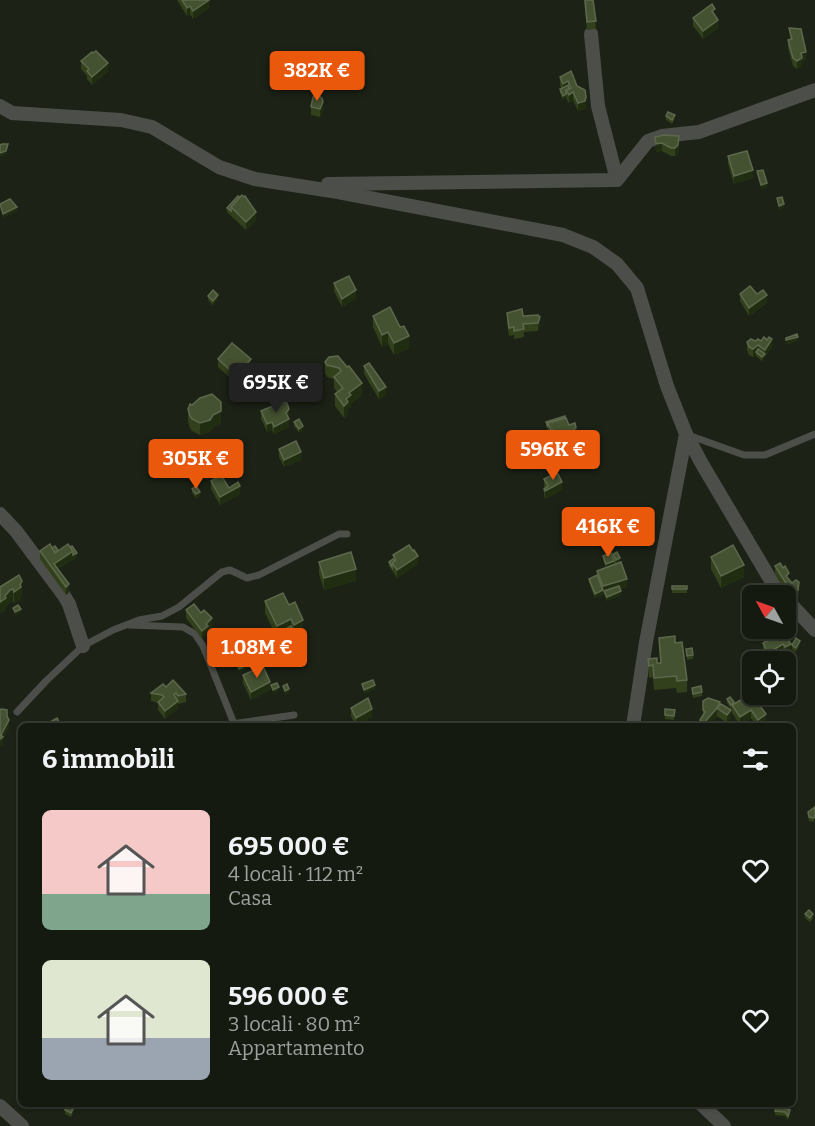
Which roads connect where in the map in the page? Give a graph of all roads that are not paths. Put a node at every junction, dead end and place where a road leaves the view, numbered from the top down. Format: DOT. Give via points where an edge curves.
graph roads {
  1 [pos="591,34"];
  2 [pos="815,90"];
  3 [pos="0,106"];
  4 [pos="617,180"];
  5 [pos="290,185"];
  6 [pos="686,434"];
  7 [pos="815,434"];
  8 [pos="0,514"];
  9 [pos="347,534"];
  10 [pos="774,585"];
  11 [pos="796,610"];
  12 [pos="127,624"];
  13 [pos="815,630"];
  14 [pos="83,646"];
  15 [pos="17,712"];
  16 [pos="294,715"];
  17 [pos="232,723"];
  18 [pos="244,723"];
  19 [pos="633,723"];
  20 [pos="0,1106"];
  21 [pos="703,1107"];
  22 [pos="21,1126"];
  23 [pos="724,1126"];
  1 -- 4 [label="street" via="598,106"];
  2 -- 4 [label="street" via="699,132 648,141"];
  3 -- 5 [label="street" via="12,113 121,120 152,127 219,167"];
  4 -- 5 [label="street"];
  5 -- 6 [label="street" via="563,235 593,247 617,264 637,288"];
  6 -- 7 [label="lane" via="744,455 765,455"];
  6 -- 10 [label="street"];
  6 -- 19 [label="street"];
  8 -- 14 [label="street" via="63,594"];
  9 -- 12 [label="lane" via="339,534 248,579 230,570 222,572 179,607 162,616"];
  11 -- 13 [label="street"];
  12 -- 14 [label="lane"];
  12 -- 17 [label="lane" via="183,627 195,634"];
  14 -- 15 [label="lane"];
  16 -- 18 [label="lane"];
  20 -- 22 [label="street"];
  21 -- 23 [label="street"];
}
